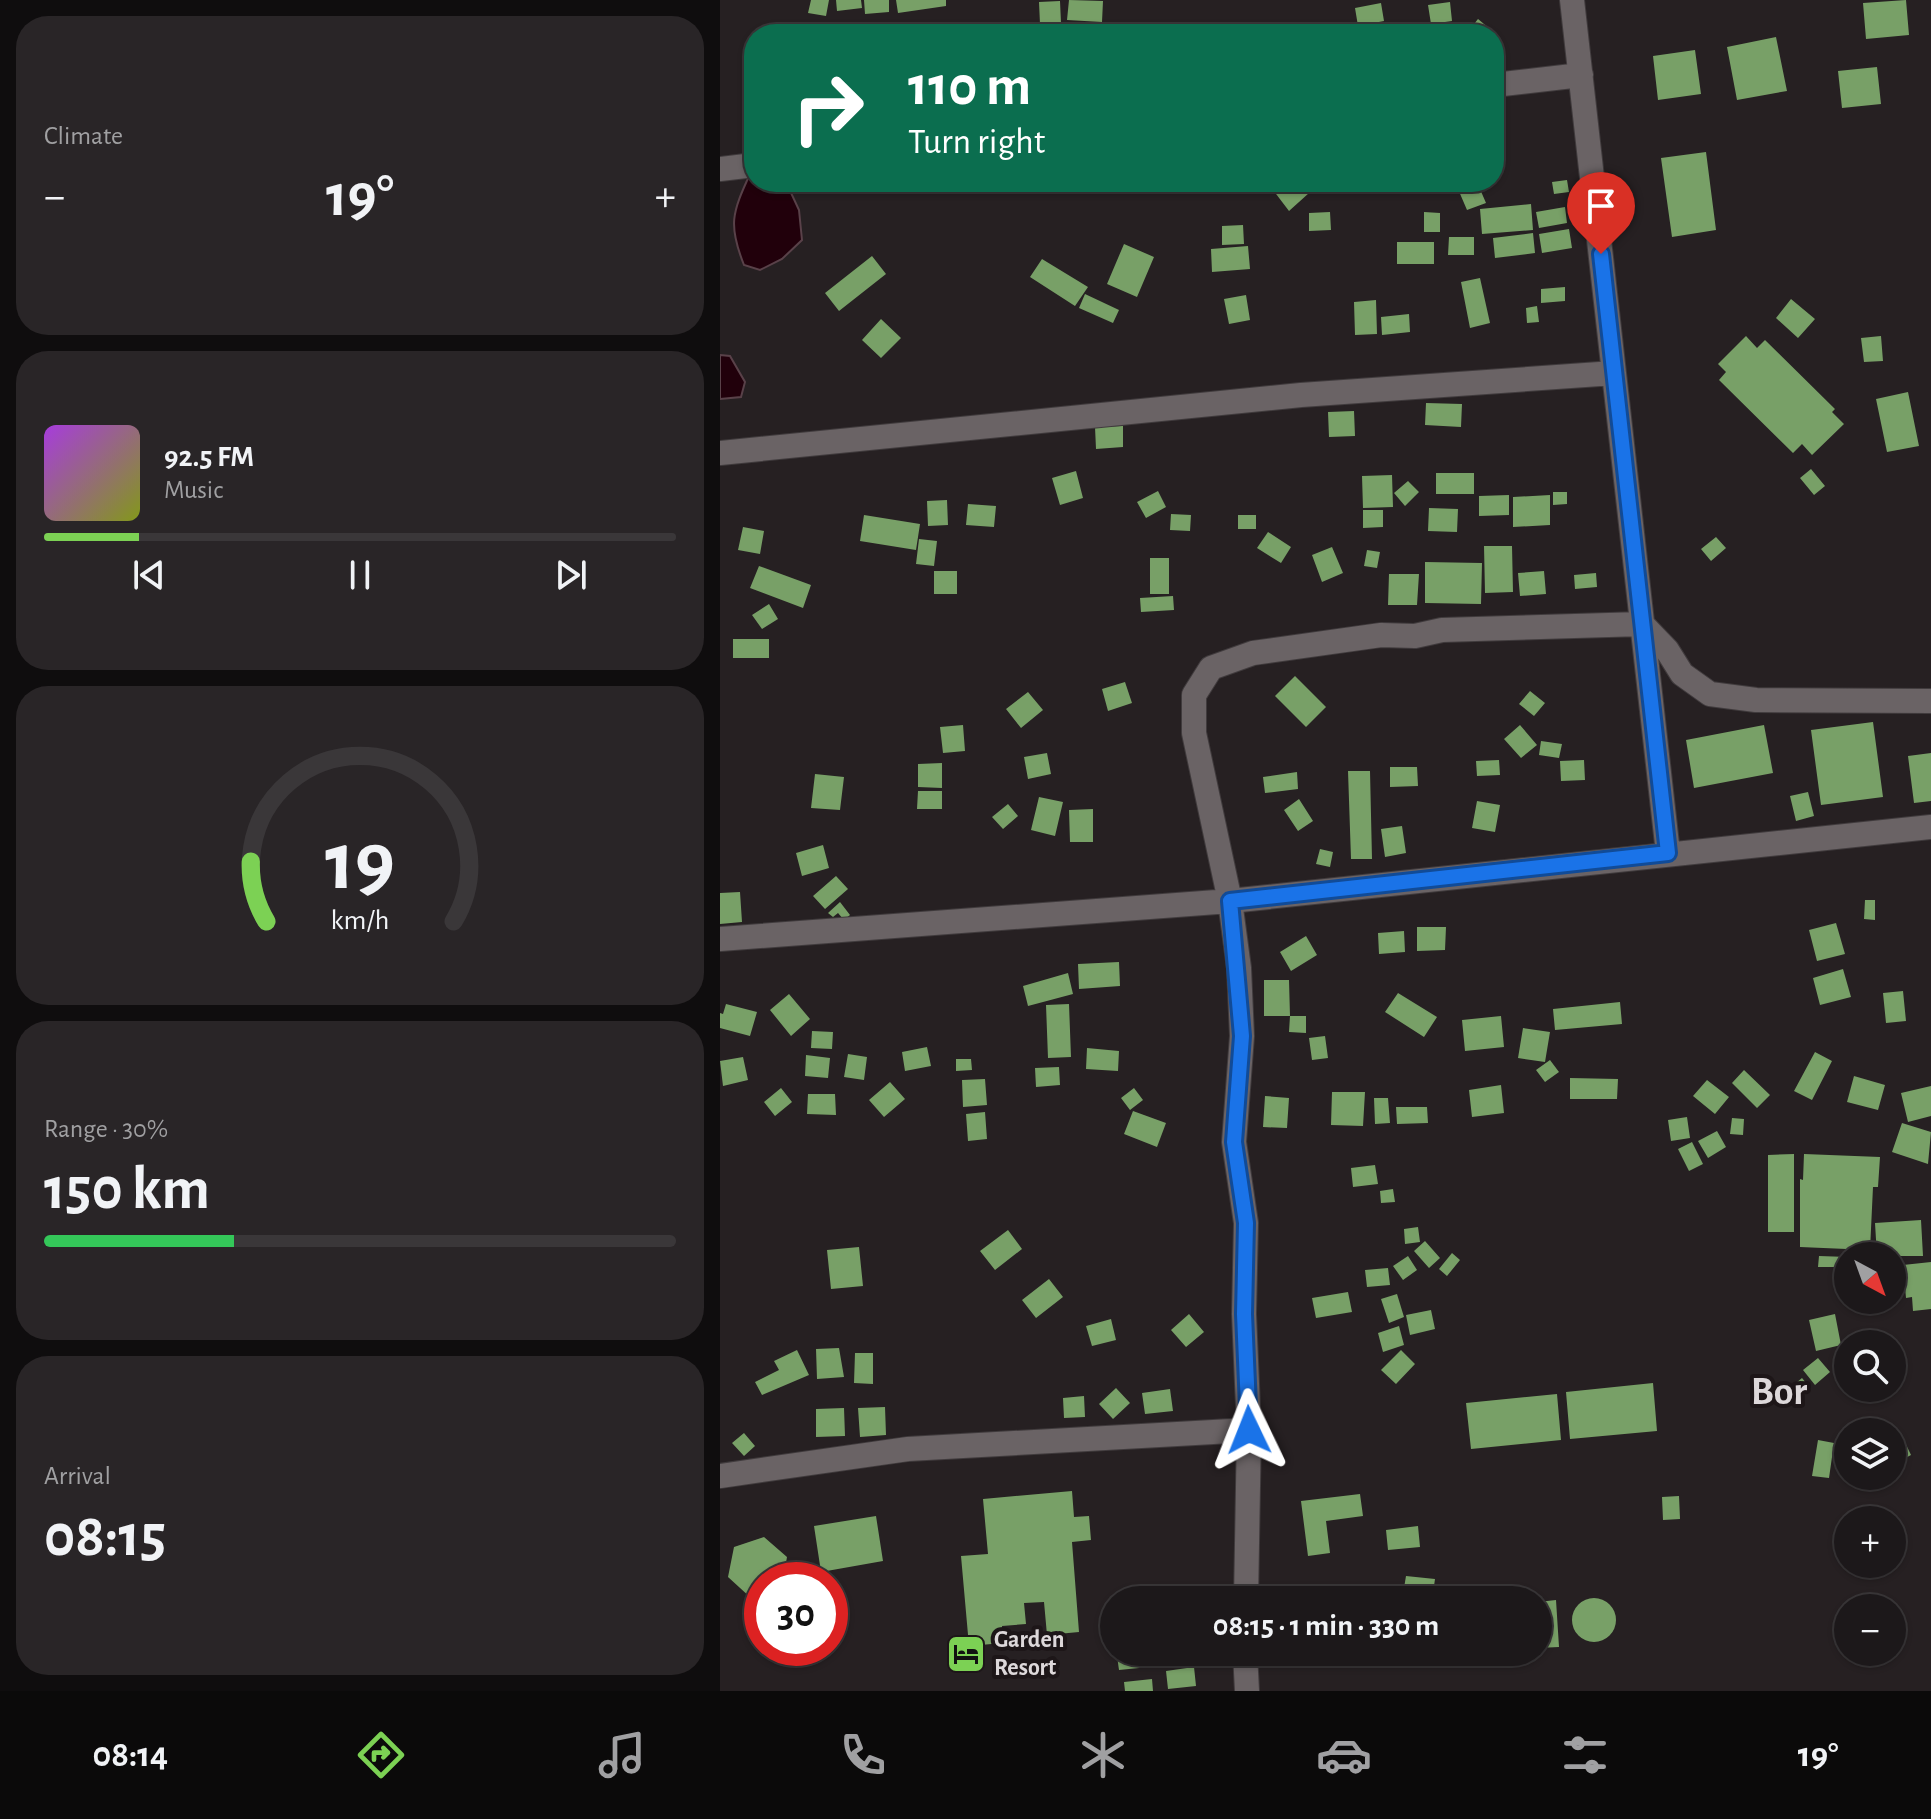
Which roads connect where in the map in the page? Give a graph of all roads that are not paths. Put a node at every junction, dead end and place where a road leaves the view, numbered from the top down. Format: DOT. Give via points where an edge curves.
graph roads {
  1 [pos="1572,0"];
  2 [pos="1581,75"];
  3 [pos="1504,84"];
  4 [pos="744,166"];
  5 [pos="720,169"];
  6 [pos="1614,373"];
  7 [pos="720,453"];
  8 [pos="1642,624"];
  9 [pos="1931,701"];
  10 [pos="1931,827"];
  11 [pos="1668,853"];
  12 [pos="1230,901"];
  13 [pos="720,939"];
  14 [pos="1249,1430"];
  15 [pos="720,1476"];
  16 [pos="1246,1586"];
  17 [pos="1246,1666"];
  18 [pos="1247,1691"];
  1 -- 2 [label="street"];
  2 -- 3 [label="street"];
  2 -- 6 [label="street"];
  4 -- 5 [label="street"];
  6 -- 7 [label="street" via="1285,397"];
  6 -- 8 [label="street"];
  8 -- 9 [label="street" via="1682,674 1710,694 1756,700"];
  8 -- 11 [label="street"];
  8 -- 12 [label="street" via="1498,626 1381,635 1253,653 1211,668 1194,695 1194,733"];
  10 -- 11 [label="street"];
  11 -- 12 [label="street"];
  12 -- 13 [label="street"];
  12 -- 14 [label="street" via="1242,1036 1234,1142 1246,1223"];
  14 -- 15 [label="street" via="908,1449"];
  14 -- 16 [label="street"];
  17 -- 18 [label="street"];
}
